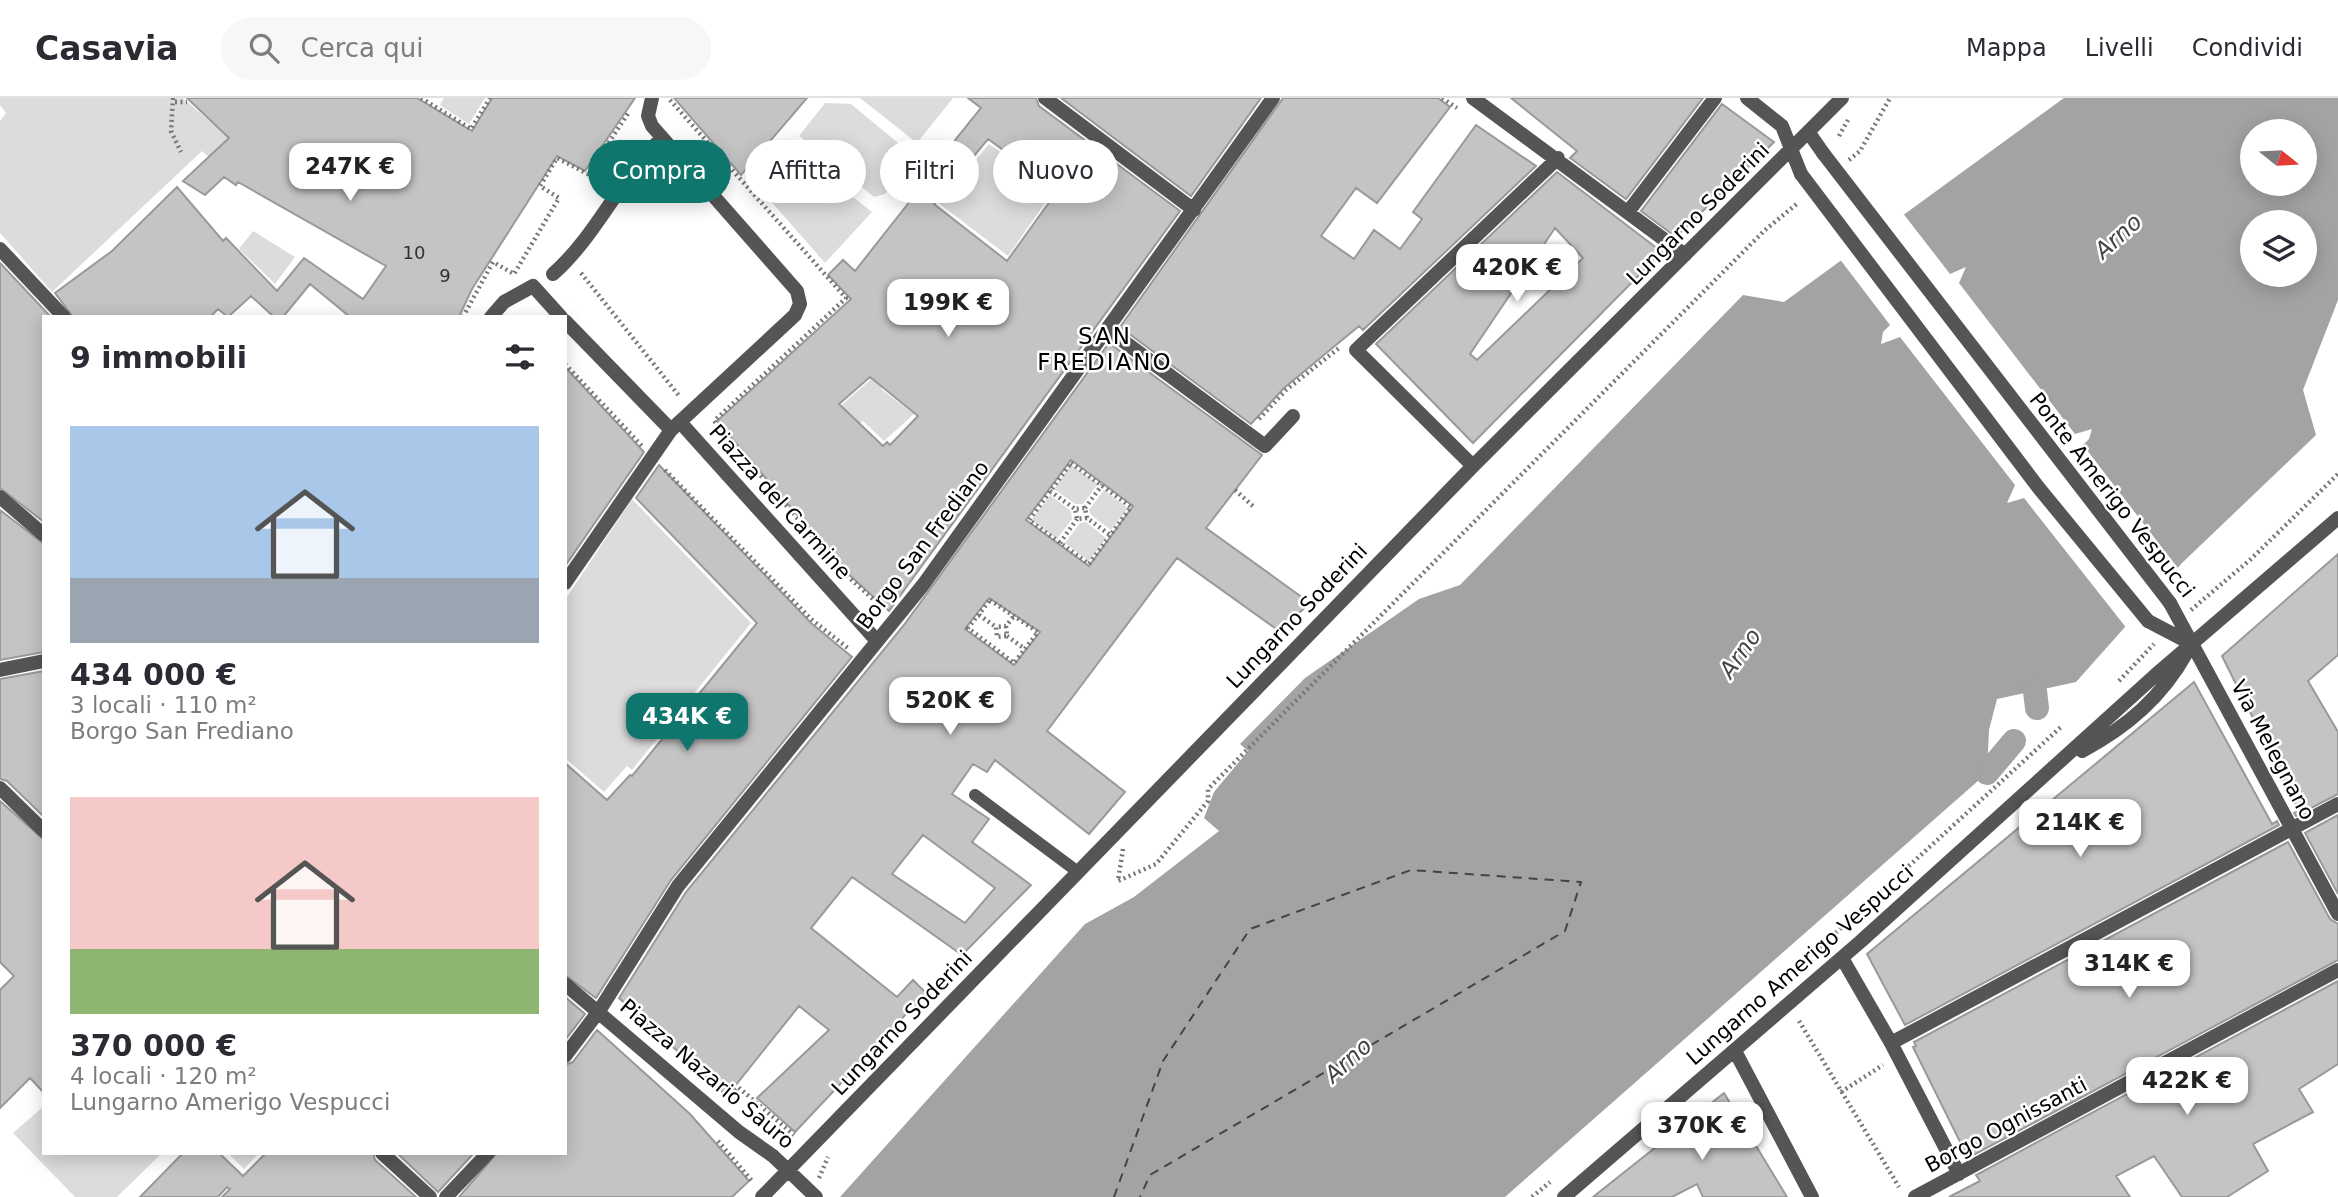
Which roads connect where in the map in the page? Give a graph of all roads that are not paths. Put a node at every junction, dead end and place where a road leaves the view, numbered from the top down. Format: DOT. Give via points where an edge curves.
graph roads {
  1 [pos="652,98"];
  2 [pos="1045,98"];
  3 [pos="1273,98"];
  4 [pos="1473,98"];
  5 [pos="1715,98"];
  6 [pos="1746,98"];
  7 [pos="1842,98"];
  8 [pos="1809,133"];
  9 [pos="662,138"];
  10 [pos="1791,152"];
  11 [pos="1558,159"];
  12 [pos="1194,210"];
  13 [pos="1628,212"];
  14 [pos="0,249"];
  15 [pos="1685,255"];
  16 [pos="553,274"];
  17 [pos="62,315"];
  18 [pos="493,315"];
  19 [pos="559,315"];
  20 [pos="567,323"];
  21 [pos="1107,329"];
  22 [pos="1293,416"];
  23 [pos="676,426"];
  24 [pos="1473,466"];
  25 [pos="0,497"];
  26 [pos="2338,518"];
  27 [pos="42,533"];
  28 [pos="567,580"];
  29 [pos="877,641"];
  30 [pos="2192,644"];
  31 [pos="42,661"];
  32 [pos="0,670"];
  33 [pos="0,788"];
  34 [pos="975,795"];
  35 [pos="2338,804"];
  36 [pos="42,829"];
  37 [pos="2292,829"];
  38 [pos="1078,872"];
  39 [pos="2338,914"];
  40 [pos="1842,958"];
  41 [pos="2338,970"];
  42 [pos="567,986"];
  43 [pos="599,1011"];
  44 [pos="1894,1049"];
  45 [pos="1735,1051"];
  46 [pos="567,1053"];
  47 [pos="384,1155"];
  48 [pos="486,1155"];
  49 [pos="789,1170"];
  50 [pos="1959,1174"];
  51 [pos="813,1194"];
  52 [pos="430,1197"];
  53 [pos="446,1197"];
  54 [pos="762,1197"];
  55 [pos="1564,1197"];
  56 [pos="1812,1197"];
  57 [pos="1915,1197"];
  1 -- 9 [label="street, Piazza del Carmine" via="649,120"];
  2 -- 12 [label="street"];
  3 -- 12 [label="street, Borgo San Frediano"];
  4 -- 11 [label="street"];
  5 -- 13 [label="street"];
  6 -- 10 [label="street" via="1782,126"];
  7 -- 8 [label="street, Lungarno Soderini"];
  8 -- 10 [label="street, Lungarno Soderini"];
  8 -- 30 [label="street, Ponte Amerigo Vespucci, bridge" via="2170,603"];
  9 -- 16 [label="street" via="570,259"];
  9 -- 23 [label="street, Piazza del Carmine" via="800,297 795,315"];
  10 -- 15 [label="street, Lungarno Soderini"];
  10 -- 30 [label="street, bridge" via="1801,174 2038,487 2148,621"];
  11 -- 13 [label="street"];
  11 -- 24 [label="street" via="1356,350"];
  12 -- 21 [label="street, Borgo San Frediano"];
  13 -- 15 [label="street"];
  14 -- 17 [label="street"];
  15 -- 24 [label="street, Lungarno Soderini"];
  18 -- 19 [label="street" via="533,286"];
  20 -- 23 [label="street, Piazza del Carmine"];
  21 -- 22 [label="street" via="1265,446"];
  21 -- 29 [label="street, Borgo San Frediano" via="947,554"];
  23 -- 28 [label="street"];
  23 -- 29 [label="street, Piazza del Carmine"];
  24 -- 38 [label="street, Lungarno Soderini"];
  25 -- 27 [label="street"];
  26 -- 30 [label="street, Lungarno Amerigo Vespucci"];
  29 -- 43 [label="street, Borgo San Frediano" via="685,876"];
  30 -- 37 [label="street, Via Melegnano"];
  30 -- 40 [label="street, Lungarno Amerigo Vespucci" via="2171,683 2158,695 2113,734 2062,762"];
  31 -- 32 [label="street"];
  33 -- 36 [label="street"];
  34 -- 38 [label="lane"];
  35 -- 37 [label="street"];
  37 -- 39 [label="street, Via Melegnano"];
  37 -- 44 [label="street"];
  38 -- 49 [label="street, Lungarno Soderini"];
  40 -- 44 [label="street"];
  40 -- 45 [label="street, Lungarno Amerigo Vespucci"];
  41 -- 50 [label="street, Borgo Ognissanti"];
  42 -- 43 [label="street, Piazza Nazario Sauro"];
  43 -- 46 [label="street, Borgo San Frediano"];
  43 -- 49 [label="street, Piazza Nazario Sauro"];
  44 -- 50 [label="street"];
  45 -- 55 [label="street, Lungarno Amerigo Vespucci"];
  45 -- 56 [label="street"];
  47 -- 52 [label="street"];
  48 -- 53 [label="street"];
  49 -- 51 [label="street, Piazza Nazario Sauro"];
  49 -- 54 [label="street, Lungarno Soderini"];
  50 -- 57 [label="street, Borgo Ognissanti"];
}
